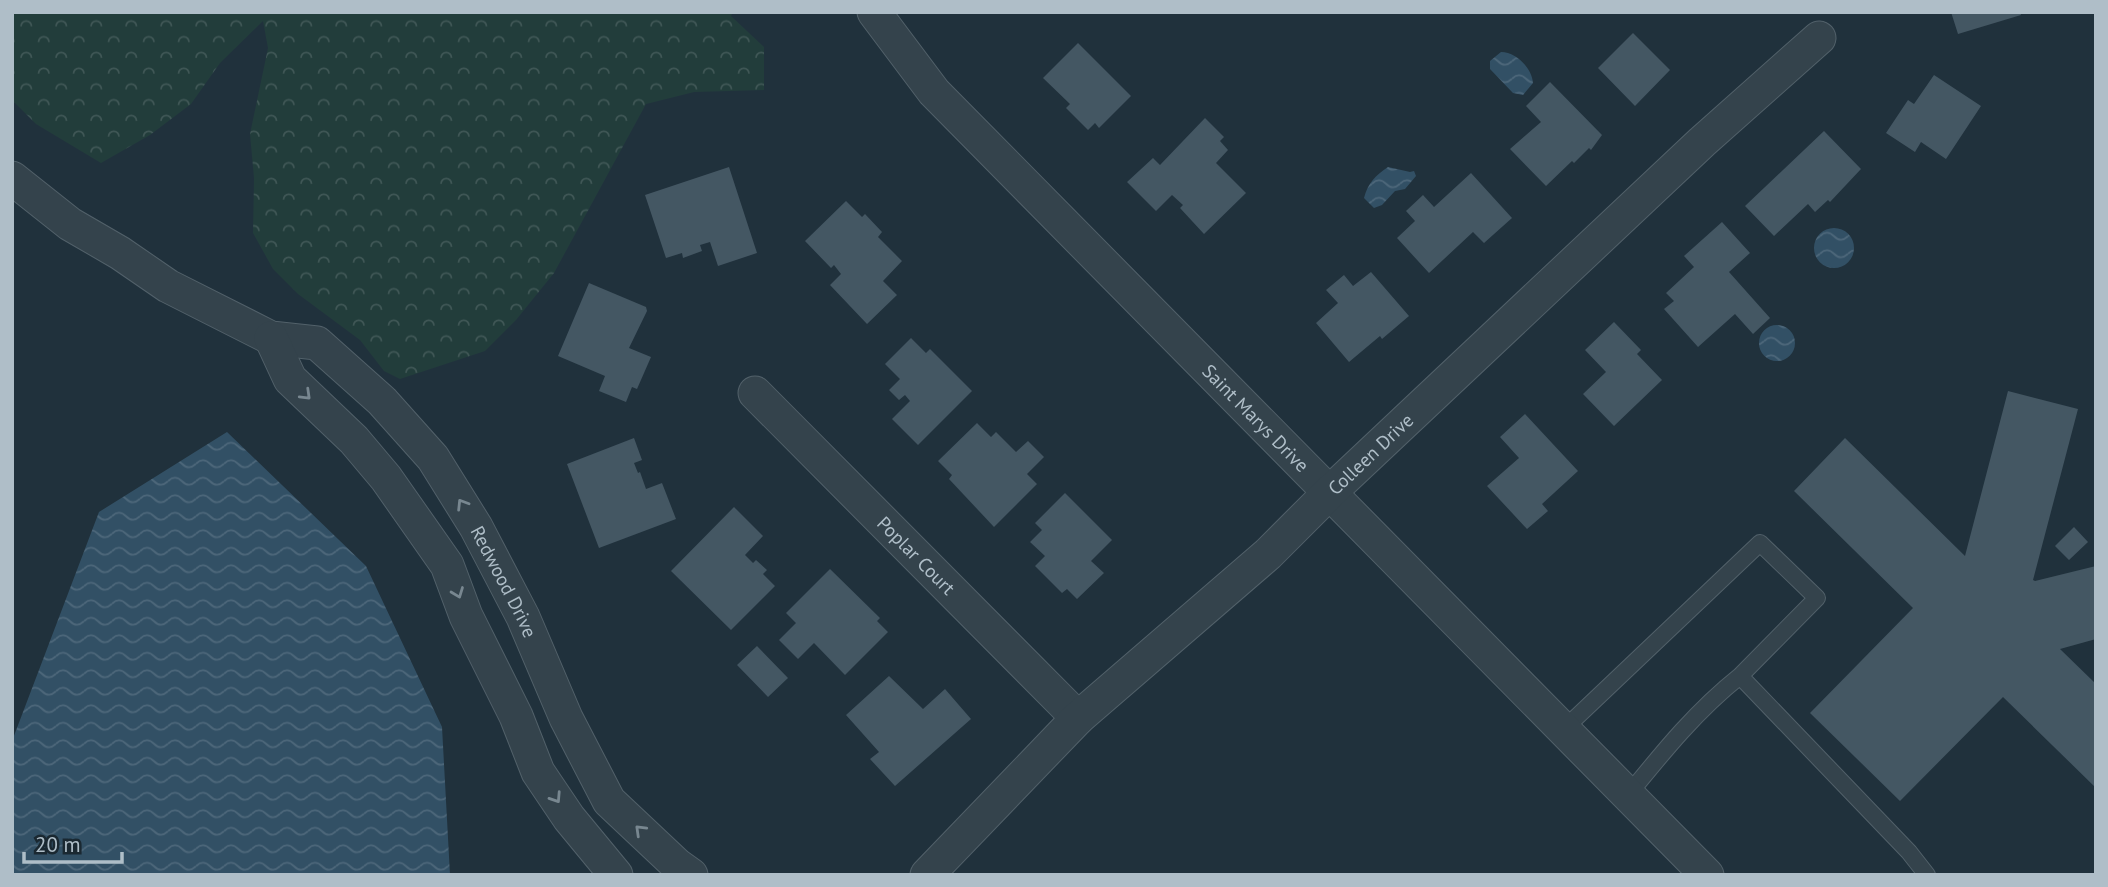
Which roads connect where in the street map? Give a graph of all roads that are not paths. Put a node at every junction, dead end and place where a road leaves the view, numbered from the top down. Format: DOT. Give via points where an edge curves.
graph roads {
  1 [pos="874,12"];
  2 [pos="1819,38"];
  3 [pos="12,178"];
  4 [pos="271,338"];
  5 [pos="755,393"];
  6 [pos="1329,492"];
  7 [pos="1740,677"];
  8 [pos="1078,718"];
  9 [pos="1563,729"];
  10 [pos="1628,795"];
  11 [pos="616,875"];
  12 [pos="691,875"];
  13 [pos="927,875"];
  14 [pos="1707,875"];
  15 [pos="1927,875"];
  1 -- 6 [label="street, Saint Marys Drive" via="934,92"];
  2 -- 6 [label="street, Colleen Drive"];
  3 -- 4 [label="street, Redwood Drive" via="70,224 167,286"];
  4 -- 11 [label="street, one-way" via="290,379 387,478 447,565 538,772"];
  12 -- 4 [label="street, Redwood Drive, one-way" via="609,801 566,718 523,617 433,458 383,401 317,343"];
  5 -- 8 [label="street, Poplar Court"];
  6 -- 8 [label="street, Colleen Drive" via="1268,554"];
  6 -- 9 [label="street, Saint Marys Drive"];
  7 -- 9 [label="lane" via="1817,598 1760,543"];
  7 -- 10 [label="lane" via="1708,702"];
  7 -- 15 [label="lane"];
  8 -- 13 [label="street, Colleen Drive"];
  9 -- 10 [label="street, Saint Marys Drive"];
  10 -- 14 [label="street, Saint Marys Drive"];
}
